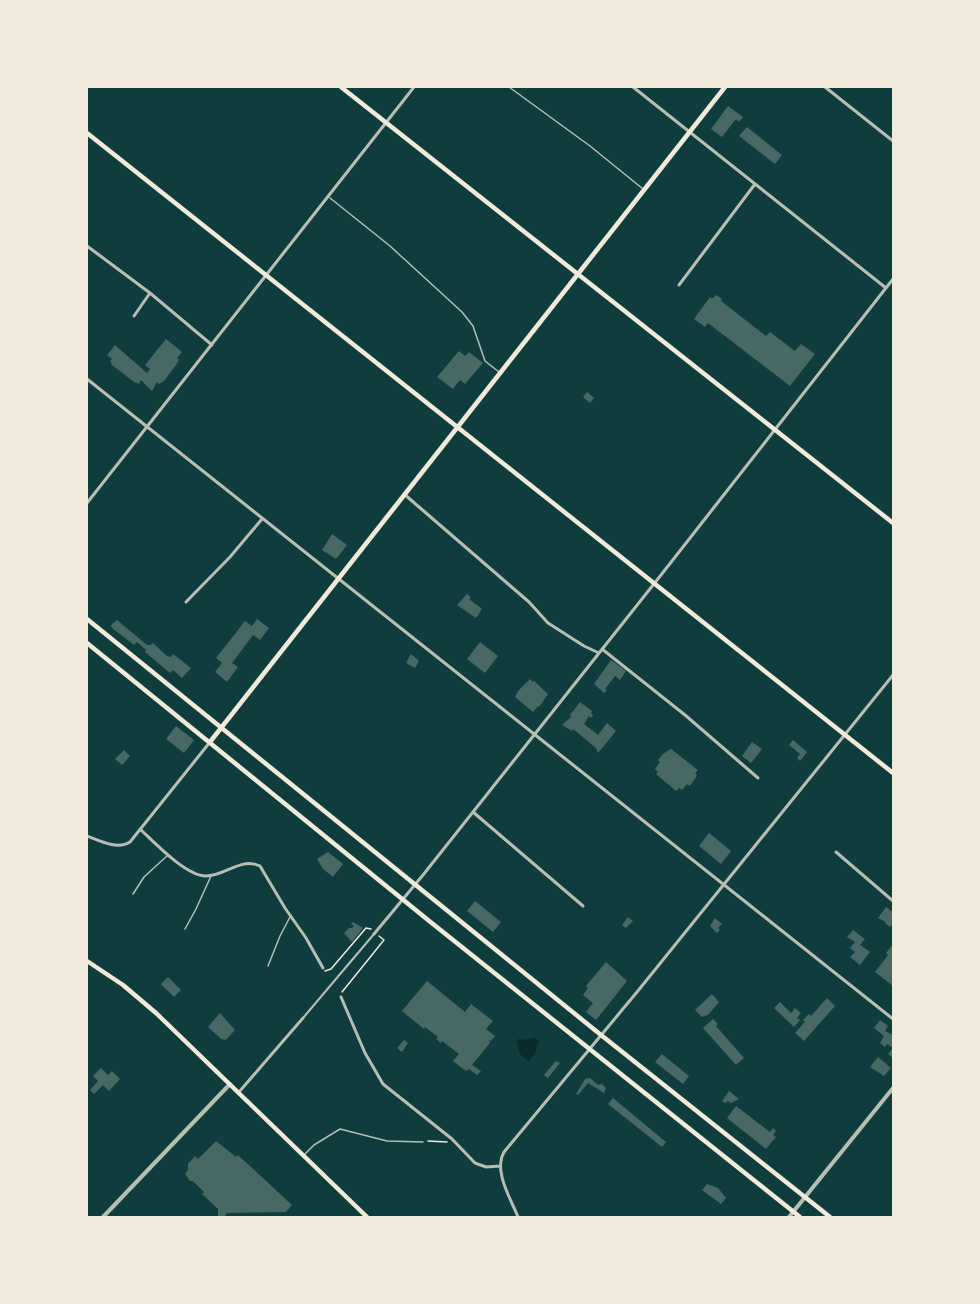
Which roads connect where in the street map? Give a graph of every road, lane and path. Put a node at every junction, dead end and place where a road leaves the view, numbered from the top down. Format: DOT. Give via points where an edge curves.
graph roads {
  1 [pos="341,87"];
  2 [pos="414,87"];
  3 [pos="509,87"];
  4 [pos="633,87"];
  5 [pos="725,87"];
  6 [pos="825,87"];
  7 [pos="387,123"];
  8 [pos="689,132"];
  9 [pos="87,133"];
  10 [pos="893,141"];
  11 [pos="755,184"];
  12 [pos="644,189"];
  13 [pos="329,197"];
  14 [pos="87,246"];
  15 [pos="577,273"];
  16 [pos="267,276"];
  17 [pos="893,279"];
  18 [pos="679,285"];
  19 [pos="886,288"];
  20 [pos="150,293"];
  21 [pos="134,316"];
  22 [pos="212,345"];
  23 [pos="500,373"];
  24 [pos="87,379"];
  25 [pos="147,426"];
  26 [pos="457,427"];
  27 [pos="775,431"];
  28 [pos="404,494"];
  29 [pos="87,503"];
  30 [pos="262,519"];
  31 [pos="893,524"];
  32 [pos="338,579"];
  33 [pos="654,584"];
  34 [pos="186,602"];
  35 [pos="87,619"];
  36 [pos="87,643"];
  37 [pos="602,649"];
  38 [pos="599,653"];
  39 [pos="893,675"];
  40 [pos="221,727"];
  41 [pos="844,734"];
  42 [pos="534,735"];
  43 [pos="210,742"];
  44 [pos="893,773"];
  45 [pos="758,778"];
  46 [pos="473,812"];
  47 [pos="141,830"];
  48 [pos="87,836"];
  49 [pos="836,852"];
  50 [pos="168,855"];
  51 [pos="211,875"];
  52 [pos="416,884"];
  53 [pos="724,884"];
  54 [pos="133,894"];
  55 [pos="404,899"];
  56 [pos="893,901"];
  57 [pos="583,906"];
  58 [pos="291,916"];
  59 [pos="185,929"];
  60 [pos="374,934"];
  61 [pos="87,961"];
  62 [pos="268,966"];
  63 [pos="323,968"];
  64 [pos="341,998"];
  65 [pos="303,1018"];
  66 [pos="893,1019"];
  67 [pos="601,1035"];
  68 [pos="589,1050"];
  69 [pos="231,1084"];
  70 [pos="893,1088"];
  71 [pos="239,1092"];
  72 [pos="423,1142"];
  73 [pos="451,1143"];
  74 [pos="304,1155"];
  75 [pos="500,1166"];
  76 [pos="805,1197"];
  77 [pos="793,1212"];
  78 [pos="102,1217"];
  79 [pos="367,1217"];
  80 [pos="518,1217"];
  81 [pos="789,1217"];
  82 [pos="800,1217"];
  83 [pos="830,1217"];
  1 -- 7 [label="main road"];
  2 -- 7 [label="street"];
  3 -- 12 [label="lane"];
  4 -- 8 [label="street"];
  5 -- 8 [label="main road"];
  6 -- 10 [label="street"];
  7 -- 13 [label="street"];
  7 -- 15 [label="main road"];
  8 -- 11 [label="street"];
  8 -- 12 [label="main road"];
  9 -- 16 [label="main road"];
  11 -- 18 [label="street"];
  11 -- 19 [label="street"];
  12 -- 15 [label="main road"];
  13 -- 16 [label="street"];
  13 -- 23 [label="lane" via="462,312 473,326 485,361"];
  14 -- 20 [label="street"];
  15 -- 23 [label="main road"];
  15 -- 27 [label="main road"];
  16 -- 22 [label="street"];
  16 -- 26 [label="main road"];
  17 -- 19 [label="street"];
  19 -- 27 [label="street"];
  20 -- 21 [label="street"];
  20 -- 22 [label="street"];
  22 -- 25 [label="street"];
  23 -- 26 [label="main road"];
  24 -- 25 [label="street"];
  25 -- 29 [label="street"];
  25 -- 30 [label="street"];
  26 -- 28 [label="main road"];
  26 -- 33 [label="main road"];
  27 -- 31 [label="main road"];
  27 -- 33 [label="street"];
  28 -- 32 [label="main road"];
  28 -- 38 [label="street" via="529,602 544,620"];
  30 -- 32 [label="street"];
  30 -- 34 [label="street"];
  32 -- 40 [label="main road"];
  32 -- 42 [label="street"];
  33 -- 37 [label="street"];
  33 -- 41 [label="main road"];
  35 -- 40 [label="main road"];
  36 -- 43 [label="main road"];
  37 -- 38 [label="street"];
  37 -- 45 [label="street"];
  38 -- 42 [label="street"];
  39 -- 41 [label="street"];
  40 -- 43 [label="main road"];
  40 -- 52 [label="main road"];
  41 -- 44 [label="main road"];
  41 -- 53 [label="street"];
  42 -- 46 [label="street"];
  42 -- 53 [label="street"];
  43 -- 47 [label="street"];
  43 -- 55 [label="main road"];
  46 -- 52 [label="street"];
  46 -- 57 [label="street"];
  47 -- 48 [label="street" via="121,846"];
  47 -- 50 [label="street"];
  49 -- 56 [label="street"];
  50 -- 51 [label="street" via="198,874"];
  50 -- 54 [label="lane" via="144,877"];
  51 -- 58 [label="street" via="244,864 257,864"];
  51 -- 59 [label="lane"];
  52 -- 55 [label="street"];
  52 -- 67 [label="main road"];
  53 -- 66 [label="street"];
  53 -- 67 [label="street"];
  55 -- 60 [label="street"];
  55 -- 68 [label="main road"];
  58 -- 62 [label="lane"];
  58 -- 63 [label="street"];
  60 -- 63 [label="path" via="367,927 331,969 326,972"];
  60 -- 64 [label="path" via="384,940 344,988"];
  60 -- 65 [label="street"];
  61 -- 69 [label="main road" via="145,1003"];
  64 -- 75 [label="street" via="383,1084 452,1139 475,1163"];
  65 -- 71 [label="street"];
  67 -- 68 [label="street"];
  67 -- 76 [label="main road"];
  68 -- 75 [label="street" via="504,1152"];
  68 -- 77 [label="main road"];
  69 -- 71 [label="main road"];
  69 -- 78 [label="street"];
  70 -- 76 [label="street"];
  71 -- 74 [label="main road"];
  72 -- 73 [label="path"];
  72 -- 74 [label="lane" via="390,1142 340,1129"];
  74 -- 79 [label="main road"];
  75 -- 80 [label="street"];
  76 -- 77 [label="street"];
  76 -- 83 [label="main road"];
  77 -- 81 [label="street"];
  77 -- 82 [label="main road"];
}
